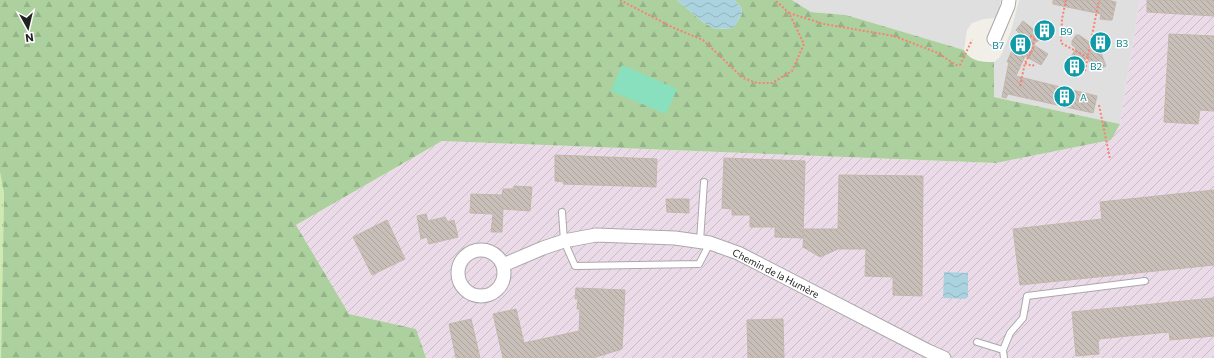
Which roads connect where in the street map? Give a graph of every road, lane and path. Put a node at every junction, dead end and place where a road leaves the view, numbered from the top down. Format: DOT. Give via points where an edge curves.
graph roads {
  1 [pos="620,0"];
  2 [pos="775,0"];
  3 [pos="1009,0"];
  4 [pos="1066,0"];
  5 [pos="1100,0"];
  6 [pos="789,13"];
  7 [pos="1037,34"];
  8 [pos="1030,36"];
  9 [pos="994,38"];
  10 [pos="1034,39"];
  11 [pos="972,40"];
  12 [pos="1026,50"];
  13 [pos="1031,53"];
  14 [pos="1087,57"];
  15 [pos="1025,63"];
  16 [pos="1036,64"];
  17 [pos="1084,70"];
  18 [pos="1020,86"];
  19 [pos="1100,105"];
  20 [pos="1110,159"];
  21 [pos="704,182"];
  22 [pos="562,212"];
  23 [pos="564,242"];
  24 [pos="705,242"];
  25 [pos="503,265"];
  26 [pos="1145,281"];
  27 [pos="977,342"];
  28 [pos="1003,350"];
  29 [pos="944,358"];
  30 [pos="1004,358"];
  1 -- 6 [label="path" via="703,40 743,78 757,83 772,83 792,71 804,44"];
  2 -- 6 [label="path"];
  3 -- 9 [label="street"];
  4 -- 14 [label="path" via="1061,43"];
  5 -- 14 [label="path"];
  6 -- 11 [label="path" via="824,24 894,36 938,53 956,65 960,65"];
  7 -- 10 [label="path"];
  8 -- 10 [label="path"];
  10 -- 13 [label="path"];
  12 -- 13 [label="path"];
  13 -- 15 [label="path"];
  14 -- 17 [label="path"];
  15 -- 16 [label="path" via="1032,66"];
  15 -- 18 [label="path"];
  19 -- 20 [label="path"];
  21 -- 24 [label="lane"];
  22 -- 23 [label="lane"];
  23 -- 24 [label="street, Chemin de la Humère" via="596,235 612,235"];
  23 -- 24 [label="lane" via="574,266 699,264"];
  23 -- 25 [label="street, Chemin de la Humère"];
  24 -- 29 [label="street, Chemin de la Humère" via="738,252"];
  26 -- 28 [label="lane" via="1027,296 1023,318 1010,333"];
  27 -- 28 [label="lane"];
  28 -- 30 [label="lane"];
}
